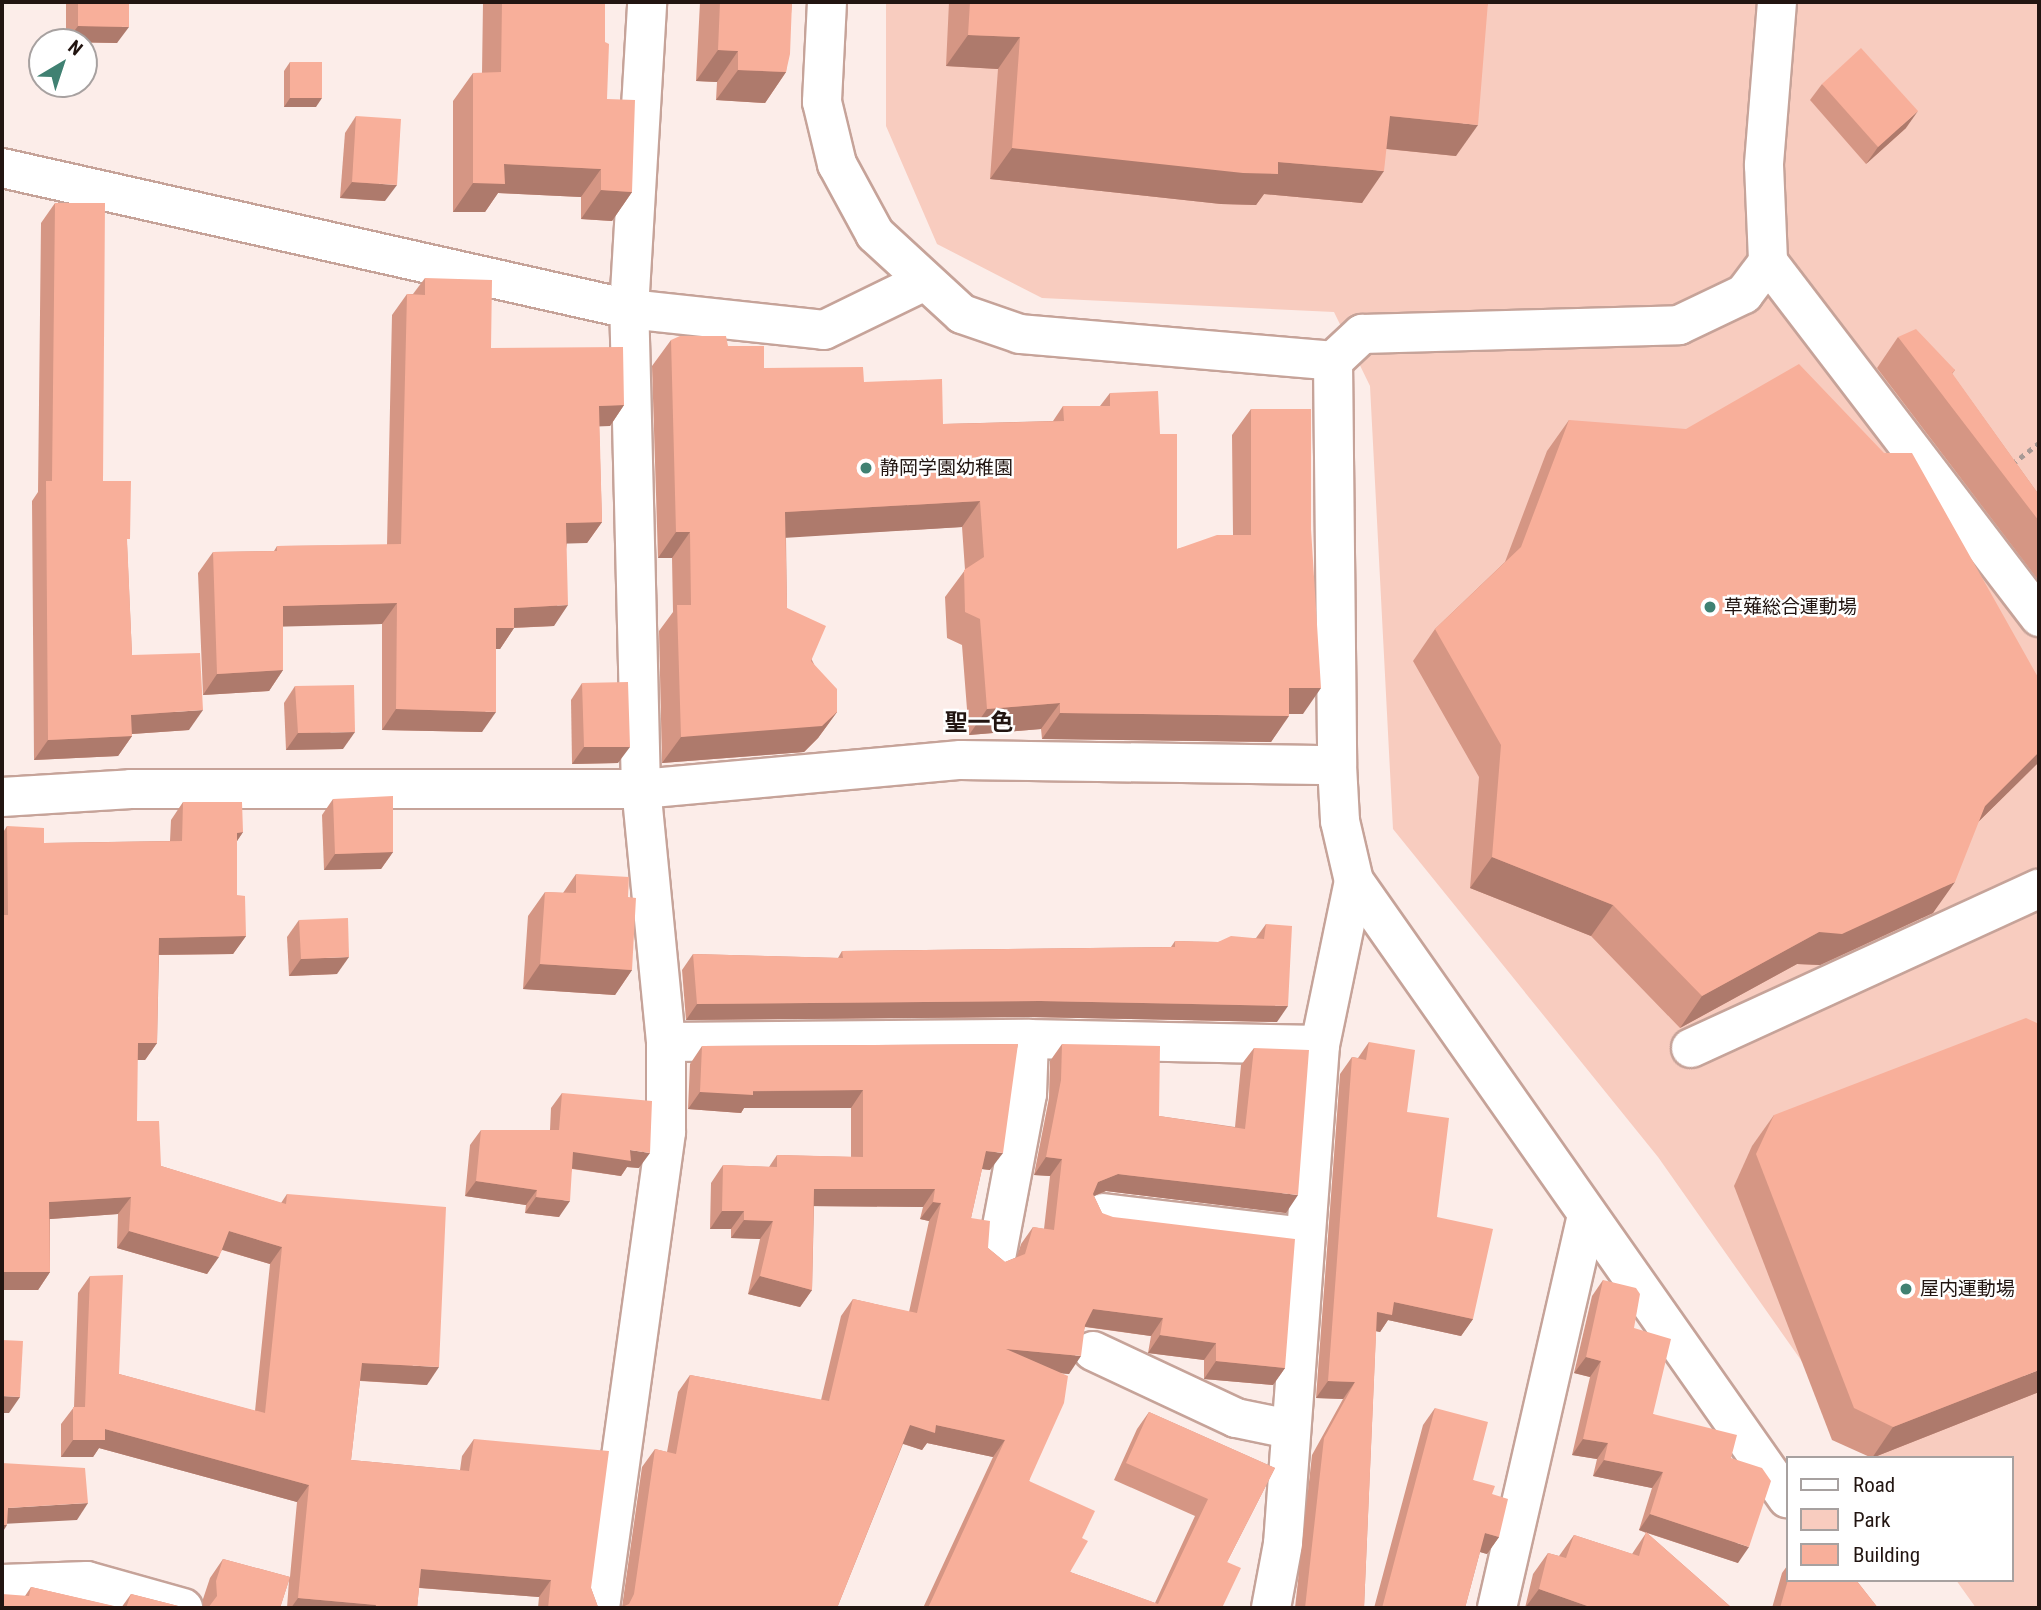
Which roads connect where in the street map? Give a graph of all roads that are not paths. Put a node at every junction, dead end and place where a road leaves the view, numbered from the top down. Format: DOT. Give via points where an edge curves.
graph roads {
  1 [pos="647,2"];
  2 [pos="827,2"];
  3 [pos="1777,2"];
  4 [pos="2,168"];
  5 [pos="1768,262"];
  6 [pos="923,282"];
  7 [pos="629,309"];
  8 [pos="1333,361"];
  9 [pos="2039,617"];
  10 [pos="1337,765"];
  11 [pos="640,789"];
  12 [pos="2,797"];
  13 [pos="1354,881"];
  14 [pos="2039,888"];
  15 [pos="1029,1040"];
  16 [pos="666,1042"];
  17 [pos="1320,1045"];
  18 [pos="1691,1048"];
  19 [pos="1103,1213"];
  20 [pos="1587,1215"];
  21 [pos="1304,1237"];
  22 [pos="996,1258"];
  23 [pos="1093,1351"];
  24 [pos="1289,1429"];
  25 [pos="1786,1497"];
  26 [pos="2,1584"];
  27 [pos="183,1608"];
  28 [pos="600,1608"];
  29 [pos="1271,1608"];
  30 [pos="1497,1608"];
  1 -- 7 [label="street"];
  2 -- 6 [label="street" via="822,102 837,163 875,234"];
  3 -- 5 [label="street" via="1764,165"];
  4 -- 7 [label="street"];
  5 -- 8 [label="street" via="1744,294 1679,325 1362,334"];
  5 -- 9 [label="street"];
  6 -- 7 [label="street" via="824,330"];
  6 -- 8 [label="street" via="962,314 1020,334"];
  7 -- 11 [label="street"];
  8 -- 10 [label="street"];
  10 -- 11 [label="street" via="961,760"];
  10 -- 13 [label="street" via="1340,821"];
  11 -- 12 [label="street" via="145,789"];
  11 -- 16 [label="street"];
  13 -- 17 [label="street"];
  13 -- 20 [label="street"];
  14 -- 18 [label="street"];
  15 -- 16 [label="street"];
  15 -- 17 [label="street"];
  15 -- 22 [label="street" via="1027,1094"];
  16 -- 28 [label="street" via="666,1132"];
  17 -- 21 [label="street"];
  19 -- 21 [label="street"];
  20 -- 25 [label="street"];
  20 -- 30 [label="street"];
  21 -- 24 [label="street"];
  23 -- 24 [label="street" via="1236,1418"];
  24 -- 29 [label="street" via="1283,1544"];
  26 -- 27 [label="street" via="87,1581"];
}
